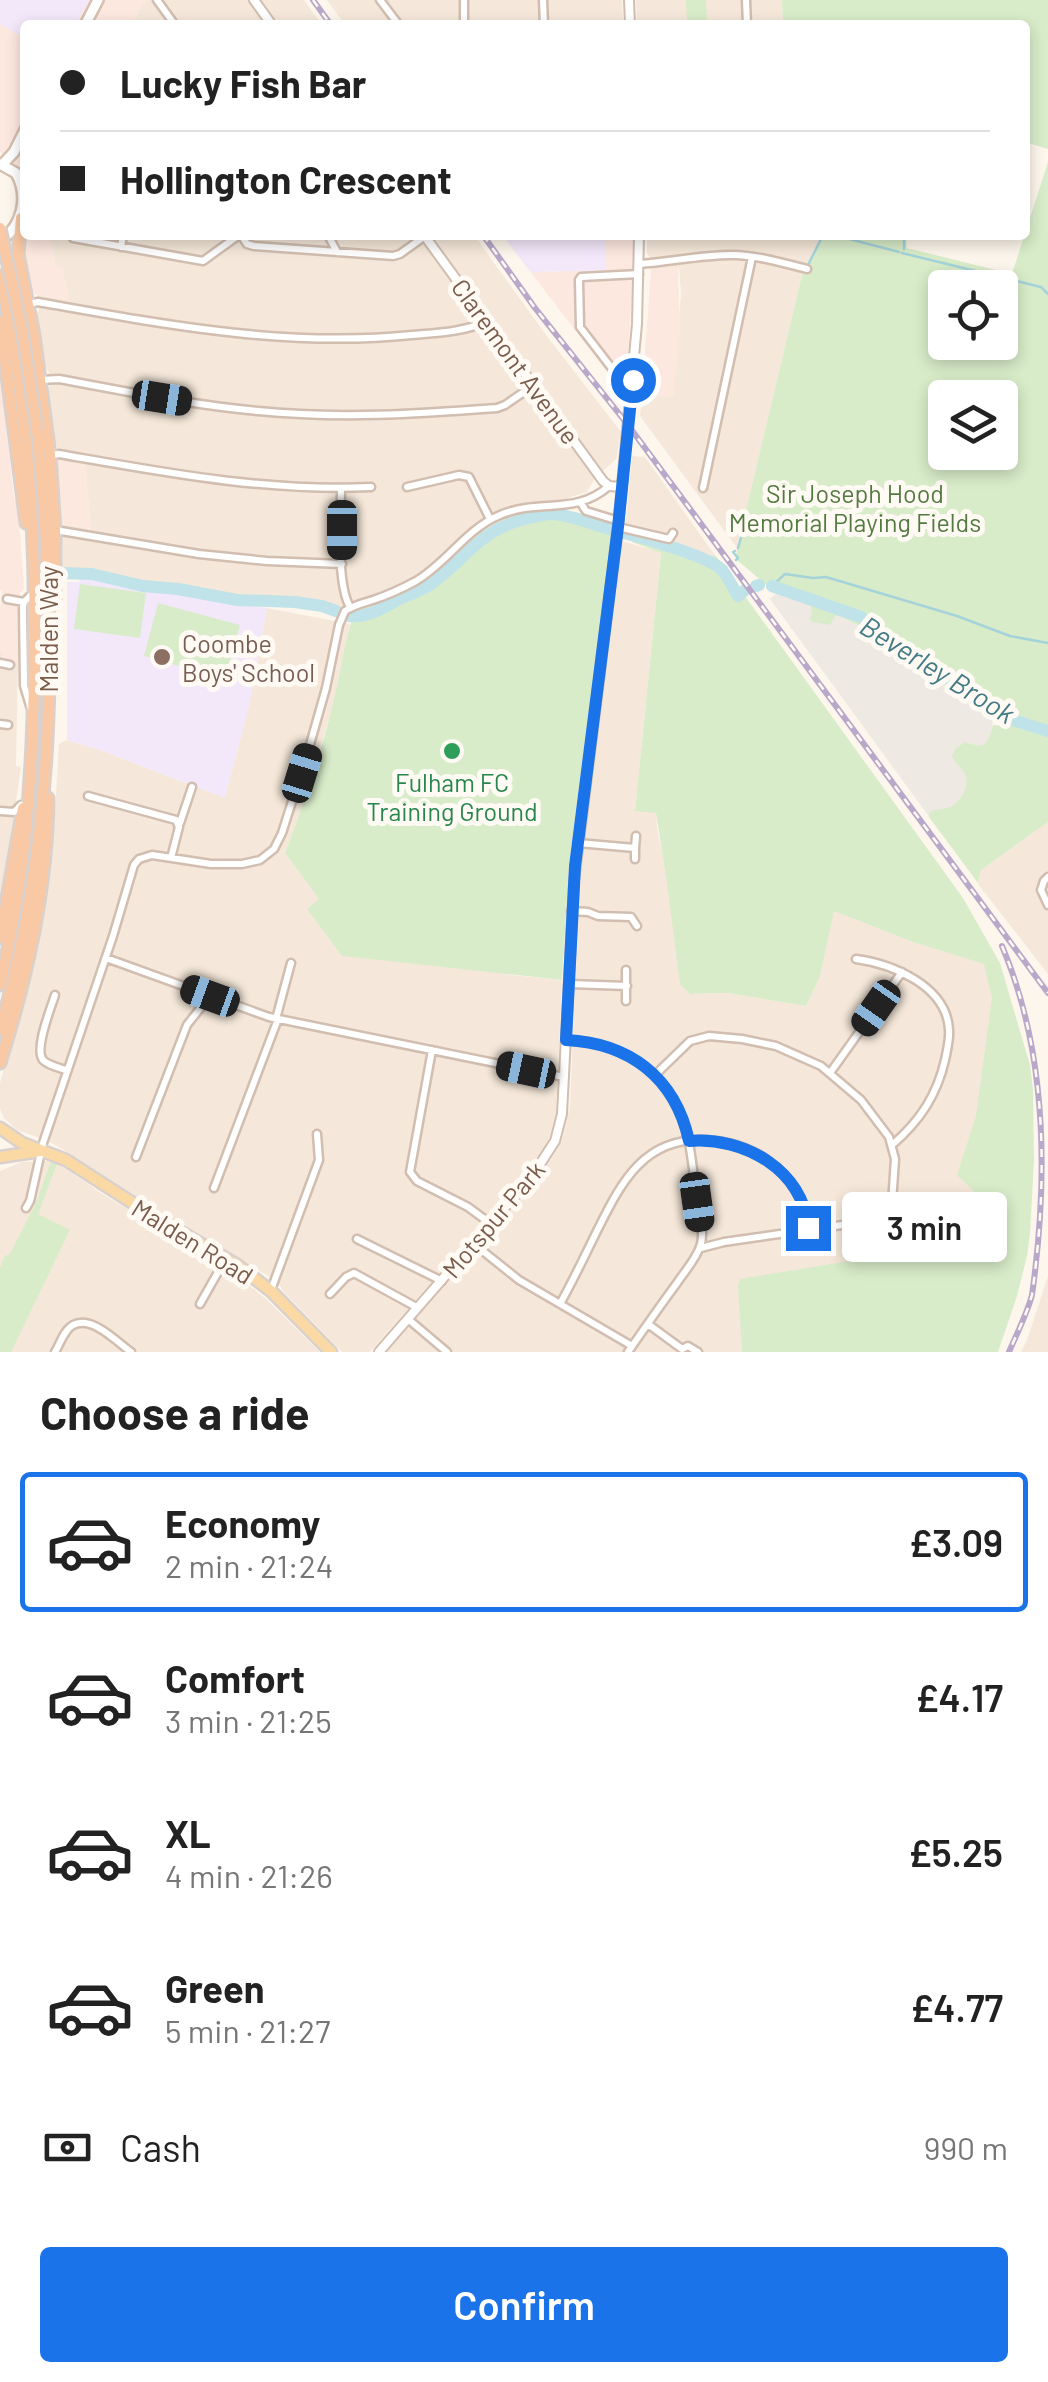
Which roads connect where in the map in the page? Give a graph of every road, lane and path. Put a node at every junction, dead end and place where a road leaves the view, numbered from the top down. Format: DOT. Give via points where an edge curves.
graph roads {
  1 [pos="157,0"];
  2 [pos="380,0"];
  3 [pos="172,20"];
  4 [pos="395,20"];
  5 [pos="20,140"];
  6 [pos="1,165"];
  7 [pos="20,182"];
  8 [pos="20,219"];
  9 [pos="0,228"];
  10 [pos="20,230"];
  11 [pos="83,240"];
  12 [pos="122,240"];
  13 [pos="233,240"];
  14 [pos="245,240"];
  15 [pos="331,240"];
  16 [pos="418,240"];
  17 [pos="427,240"];
  18 [pos="639,240"];
  19 [pos="0,241"];
  20 [pos="121,247"];
  21 [pos="337,252"];
  22 [pos="752,256"];
  23 [pos="639,264"];
  24 [pos="807,269"];
  25 [pos="640,274"];
  26 [pos="0,276"];
  27 [pos="28,304"];
  28 [pos="0,321"];
  29 [pos="486,321"];
  30 [pos="40,380"];
  31 [pos="633,380"];
  32 [pos="534,386"];
  33 [pos="31,432"];
  34 [pos="50,456"];
  35 [pos="609,486"];
  36 [pos="371,487"];
  37 [pos="407,487"];
  38 [pos="621,487"];
  39 [pos="341,488"];
  40 [pos="704,488"];
  41 [pos="580,503"];
  42 [pos="490,519"];
  43 [pos="618,526"];
  44 [pos="55,530"];
  45 [pos="673,532"];
  46 [pos="342,564"];
  47 [pos="35,587"];
  48 [pos="7,599"];
  49 [pos="24,602"];
  50 [pos="347,610"];
  51 [pos="50,630"];
  52 [pos="0,664"];
  53 [pos="10,665"];
  54 [pos="34,715"];
  55 [pos="46,757"];
  56 [pos="33,758"];
  57 [pos="192,787"];
  58 [pos="88,796"];
  59 [pos="24,802"];
  60 [pos="0,811"];
  61 [pos="179,824"];
  62 [pos="636,836"];
  63 [pos="578,843"];
  64 [pos="635,848"];
  65 [pos="171,858"];
  66 [pos="635,859"];
  67 [pos="1048,877"];
  68 [pos="1048,905"];
  69 [pos="571,912"];
  70 [pos="637,926"];
  71 [pos="0,938"];
  72 [pos="106,958"];
  73 [pos="856,959"];
  74 [pos="292,964"];
  75 [pos="626,970"];
  76 [pos="902,972"];
  77 [pos="569,984"];
  78 [pos="0,986"];
  79 [pos="627,986"];
  80 [pos="55,995"];
  81 [pos="210,996"];
  82 [pos="626,1001"];
  83 [pos="277,1019"];
  84 [pos="0,1030"];
  85 [pos="566,1040"];
  86 [pos="432,1050"];
  87 [pos="0,1063"];
  88 [pos="66,1070"];
  89 [pos="830,1072"];
  90 [pos="655,1076"];
  91 [pos="565,1077"];
  92 [pos="0,1128"];
  93 [pos="317,1134"];
  94 [pos="689,1141"];
  95 [pos="892,1145"];
  96 [pos="41,1151"];
  97 [pos="0,1157"];
  98 [pos="136,1158"];
  99 [pos="214,1188"];
  100 [pos="26,1208"];
  101 [pos="892,1218"];
  102 [pos="940,1219"];
  103 [pos="491,1224"];
  104 [pos="808,1228"];
  105 [pos="357,1239"];
  106 [pos="474,1244"];
  107 [pos="699,1249"];
  108 [pos="226,1258"];
  109 [pos="442,1281"];
  110 [pos="270,1291"];
  111 [pos="330,1294"];
  112 [pos="200,1304"];
  113 [pos="560,1304"];
  114 [pos="418,1308"];
  115 [pos="408,1319"];
  116 [pos="648,1324"];
  117 [pos="630,1349"];
  118 [pos="682,1351"];
  119 [pos="55,1352"];
  120 [pos="130,1352"];
  121 [pos="330,1352"];
  122 [pos="380,1352"];
  123 [pos="447,1352"];
  124 [pos="698,1352"];
  1 -- 3 [label="street"];
  2 -- 4 [label="street"];
  5 -- 6 [label="main road"];
  6 -- 7 [label="main road"];
  8 -- 19 [label="main road"];
  9 -- 33 [label="highway, Malden Way, bridge" via="22,329"];
  10 -- 27 [label="highway"];
  11 -- 20 [label="street"];
  12 -- 20 [label="street"];
  13 -- 20 [label="street" via="202,261"];
  14 -- 21 [label="street" via="250,246"];
  15 -- 21 [label="street"];
  16 -- 21 [label="street" via="396,255"];
  17 -- 29 [label="street, Claremont Avenue"];
  18 -- 23 [label="street, Motspur Park"];
  22 -- 23 [label="street"];
  22 -- 24 [label="street"];
  22 -- 40 [label="street"];
  23 -- 25 [label="street, Motspur Park"];
  25 -- 31 [label="street, Motspur Park"];
  25 -- 31 [label="street" via="580,277 580,327 617,375"];
  26 -- 33 [label="highway, Malden Way"];
  27 -- 29 [label="street" via="308,340 431,334"];
  27 -- 30 [label="highway"];
  28 -- 47 [label="highway"];
  29 -- 32 [label="street, Claremont Avenue"];
  30 -- 32 [label="street" via="254,411 329,415 498,408"];
  30 -- 34 [label="highway"];
  31 -- 38 [label="street, Motspur Park"];
  32 -- 35 [label="street, Claremont Avenue"];
  33 -- 47 [label="highway, Malden Way"];
  33 -- 51 [label="highway, Malden Way" via="46,527"];
  34 -- 39 [label="street" via="230,482"];
  34 -- 44 [label="highway"];
  35 -- 38 [label="street"];
  35 -- 41 [label="street"];
  36 -- 39 [label="street"];
  37 -- 42 [label="street" via="468,476"];
  38 -- 43 [label="street, Motspur Park"];
  39 -- 46 [label="street"];
  41 -- 42 [label="street" via="518,508"];
  41 -- 43 [label="street"];
  42 -- 50 [label="street" via="415,581"];
  43 -- 45 [label="street" via="669,539"];
  43 -- 63 [label="street, Motspur Park"];
  44 -- 46 [label="street" via="199,554"];
  44 -- 51 [label="highway"];
  46 -- 50 [label="street"];
  47 -- 49 [label="street, Malden Way"];
  47 -- 54 [label="highway, Malden Way"];
  48 -- 49 [label="street"];
  49 -- 54 [label="street, Malden Way" via="24,686"];
  50 -- 65 [label="street" via="274,849 242,864"];
  51 -- 55 [label="highway, Malden Way"];
  52 -- 53 [label="street"];
  54 -- 56 [label="highway, Malden Way"];
  55 -- 84 [label="highway, Malden Way" via="30,899"];
  55 -- 87 [label="highway" via="40,902"];
  56 -- 59 [label="highway"];
  56 -- 78 [label="highway, Malden Way"];
  57 -- 61 [label="street"];
  58 -- 61 [label="street"];
  59 -- 60 [label="street" via="14,812"];
  59 -- 71 [label="highway"];
  61 -- 65 [label="street"];
  62 -- 64 [label="street"];
  63 -- 64 [label="street"];
  63 -- 69 [label="street, Motspur Park"];
  64 -- 66 [label="street"];
  65 -- 72 [label="street" via="146,856 134,866"];
  67 -- 68 [label="street" via="1041,890"];
  69 -- 70 [label="street" via="630,916"];
  69 -- 77 [label="street, Motspur Park"];
  72 -- 81 [label="street"];
  72 -- 88 [label="street"];
  73 -- 76 [label="street"];
  74 -- 83 [label="street"];
  75 -- 79 [label="street"];
  76 -- 89 [label="street"];
  76 -- 95 [label="street" via="942,1006 949,1040 934,1095"];
  77 -- 79 [label="street"];
  77 -- 85 [label="street, Motspur Park"];
  79 -- 82 [label="street"];
  80 -- 88 [label="street" via="40,1054"];
  81 -- 83 [label="street"];
  81 -- 98 [label="street" via="186,1029"];
  83 -- 86 [label="street"];
  83 -- 99 [label="street"];
  85 -- 90 [label="street" via="614,1048"];
  85 -- 91 [label="street, Motspur Park"];
  86 -- 91 [label="street"];
  86 -- 103 [label="street" via="410,1172"];
  88 -- 96 [label="street"];
  89 -- 90 [label="street" via="776,1046 708,1036 690,1041"];
  89 -- 95 [label="street" via="868,1108"];
  90 -- 94 [label="street"];
  91 -- 103 [label="street, Motspur Park" via="555,1141"];
  92 -- 96 [label="main road, Malden Road"];
  93 -- 110 [label="street" via="319,1160"];
  94 -- 104 [label="street" via="730,1143 765,1159 800,1196"];
  94 -- 107 [label="street"];
  94 -- 113 [label="street" via="651,1155 626,1177"];
  95 -- 101 [label="street"];
  96 -- 97 [label="main road"];
  96 -- 100 [label="street"];
  96 -- 108 [label="main road, Malden Road"];
  101 -- 102 [label="street"];
  101 -- 104 [label="street"];
  103 -- 106 [label="street, Motspur Park"];
  104 -- 107 [label="street"];
  105 -- 109 [label="street"];
  106 -- 109 [label="street, Motspur Park"];
  106 -- 113 [label="street"];
  107 -- 116 [label="street"];
  108 -- 110 [label="main road, Malden Road"];
  108 -- 112 [label="street"];
  109 -- 114 [label="street, Motspur Park"];
  110 -- 121 [label="main road, Malden Road"];
  111 -- 114 [label="street" via="354,1273"];
  113 -- 117 [label="street"];
  114 -- 115 [label="street, Motspur Park"];
  115 -- 122 [label="street, Motspur Park"];
  115 -- 123 [label="street"];
  116 -- 117 [label="street"];
  116 -- 118 [label="street"];
  118 -- 124 [label="street" via="688,1346"];
  119 -- 120 [label="street" via="67,1330 82,1323"];
}
